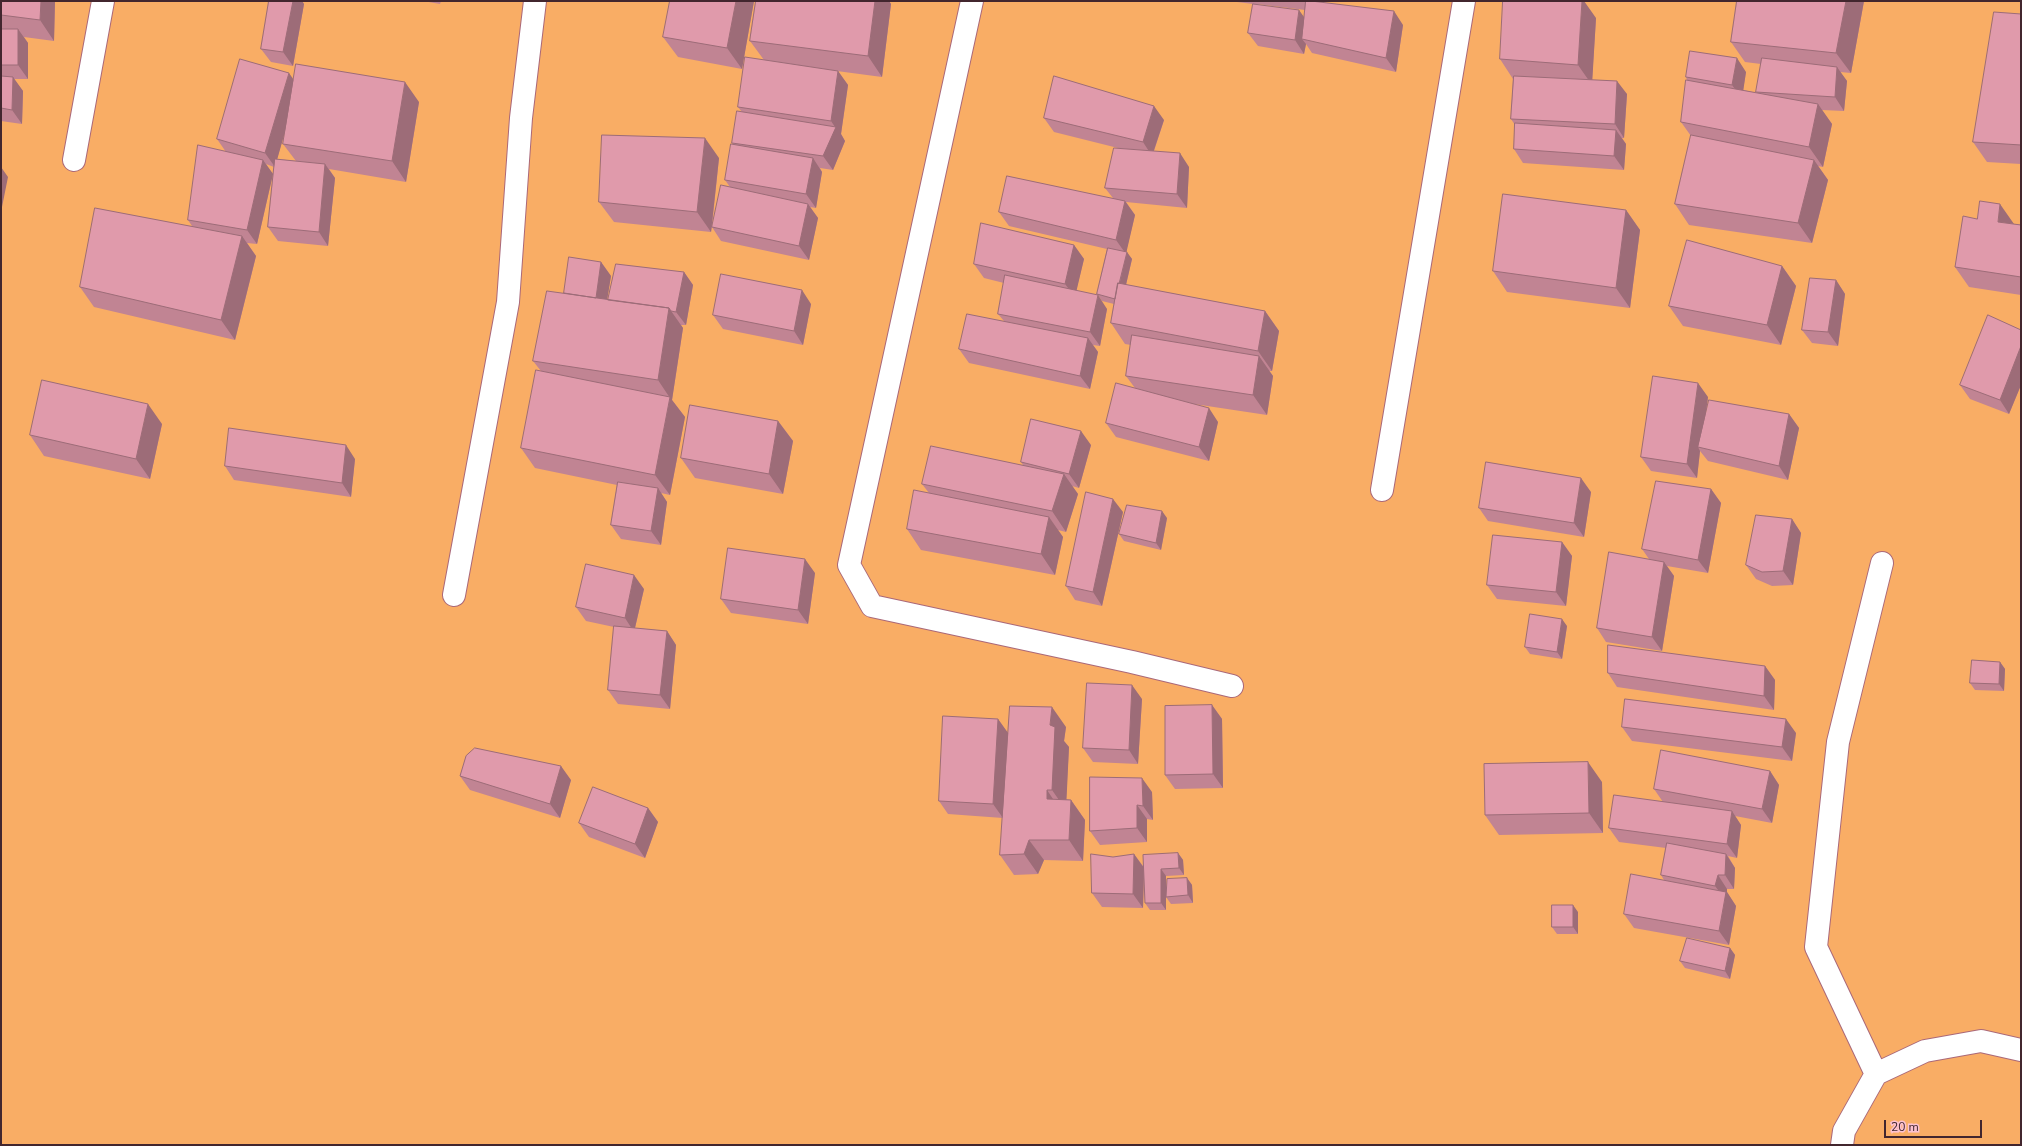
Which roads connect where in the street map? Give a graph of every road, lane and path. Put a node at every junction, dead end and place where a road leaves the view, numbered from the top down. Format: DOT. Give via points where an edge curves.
graph roads {
  1 [pos="103,1"];
  2 [pos="535,1"];
  3 [pos="972,1"];
  4 [pos="1464,1"];
  5 [pos="74,160"];
  6 [pos="1382,490"];
  7 [pos="1882,563"];
  8 [pos="454,595"];
  9 [pos="1232,686"];
  10 [pos="2021,1050"];
  11 [pos="1876,1074"];
  12 [pos="1842,1145"];
  1 -- 5 [label="street"];
  2 -- 8 [label="street" via="521,118 508,302"];
  3 -- 9 [label="street" via="848,565 872,606"];
  4 -- 6 [label="street"];
  7 -- 11 [label="street" via="1838,742 1816,947"];
  10 -- 11 [label="street" via="1981,1041 1925,1051"];
  11 -- 12 [label="street" via="1844,1132"];
}
